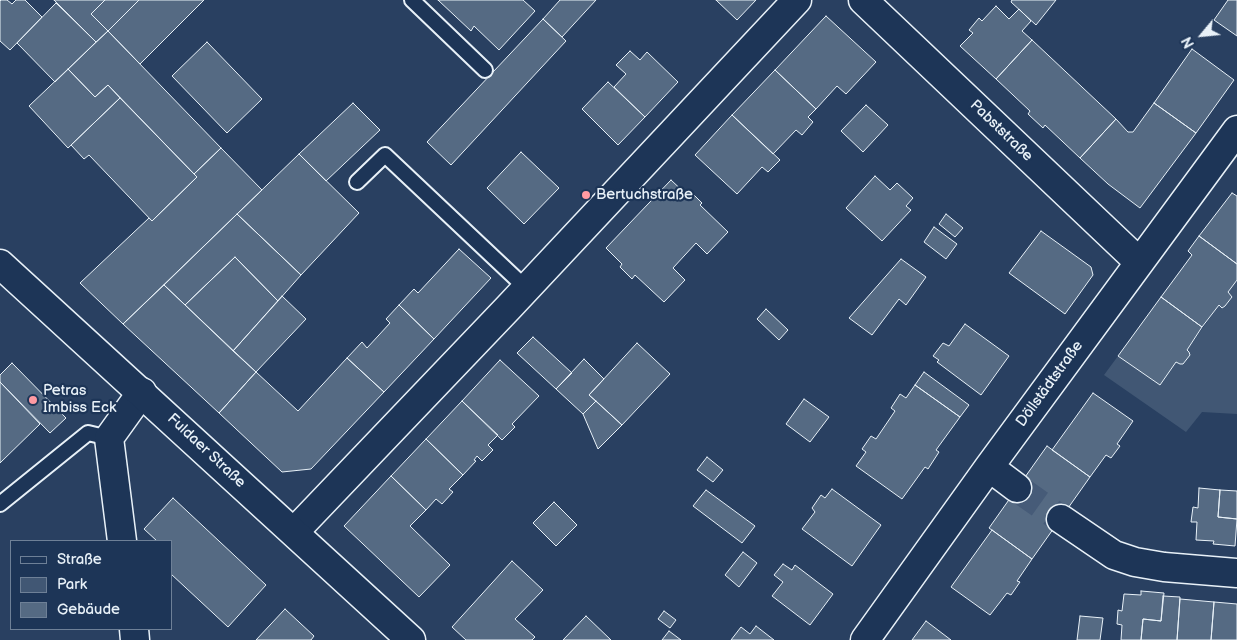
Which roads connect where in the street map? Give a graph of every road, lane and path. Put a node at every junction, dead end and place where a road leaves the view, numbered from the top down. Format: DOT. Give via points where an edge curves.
graph roads {
  1 [pos="412,0"];
  2 [pos="797,0"];
  3 [pos="863,0"];
  4 [pos="485,70"];
  5 [pos="1233,145"];
  6 [pos="357,182"];
  7 [pos="1139,262"];
  8 [pos="0,264"];
  9 [pos="526,288"];
  10 [pos="142,392"];
  11 [pos="109,438"];
  12 [pos="989,467"];
  13 [pos="1018,488"];
  14 [pos="0,504"];
  15 [pos="1061,519"];
  16 [pos="294,532"];
  17 [pos="122,540"];
  18 [pos="1237,572"];
  19 [pos="412,640"];
  20 [pos="866,640"];
  1 -- 4 [label="lane"];
  2 -- 9 [label="street"];
  3 -- 7 [label="street, Pabststraße"];
  5 -- 7 [label="street, Döllstädtstraße"];
  6 -- 9 [label="lane" via="384,155"];
  7 -- 12 [label="street, Döllstädtstraße"];
  8 -- 10 [label="street, Fuldaer Straße"];
  9 -- 16 [label="street"];
  10 -- 11 [label="street"];
  10 -- 16 [label="street, Fuldaer Straße"];
  11 -- 14 [label="lane" via="88,433"];
  11 -- 17 [label="street"];
  12 -- 13 [label="street"];
  12 -- 20 [label="street, Döllstädtstraße"];
  15 -- 18 [label="street" via="1114,555 1136,562"];
  16 -- 19 [label="street, Fuldaer Straße"];
}
